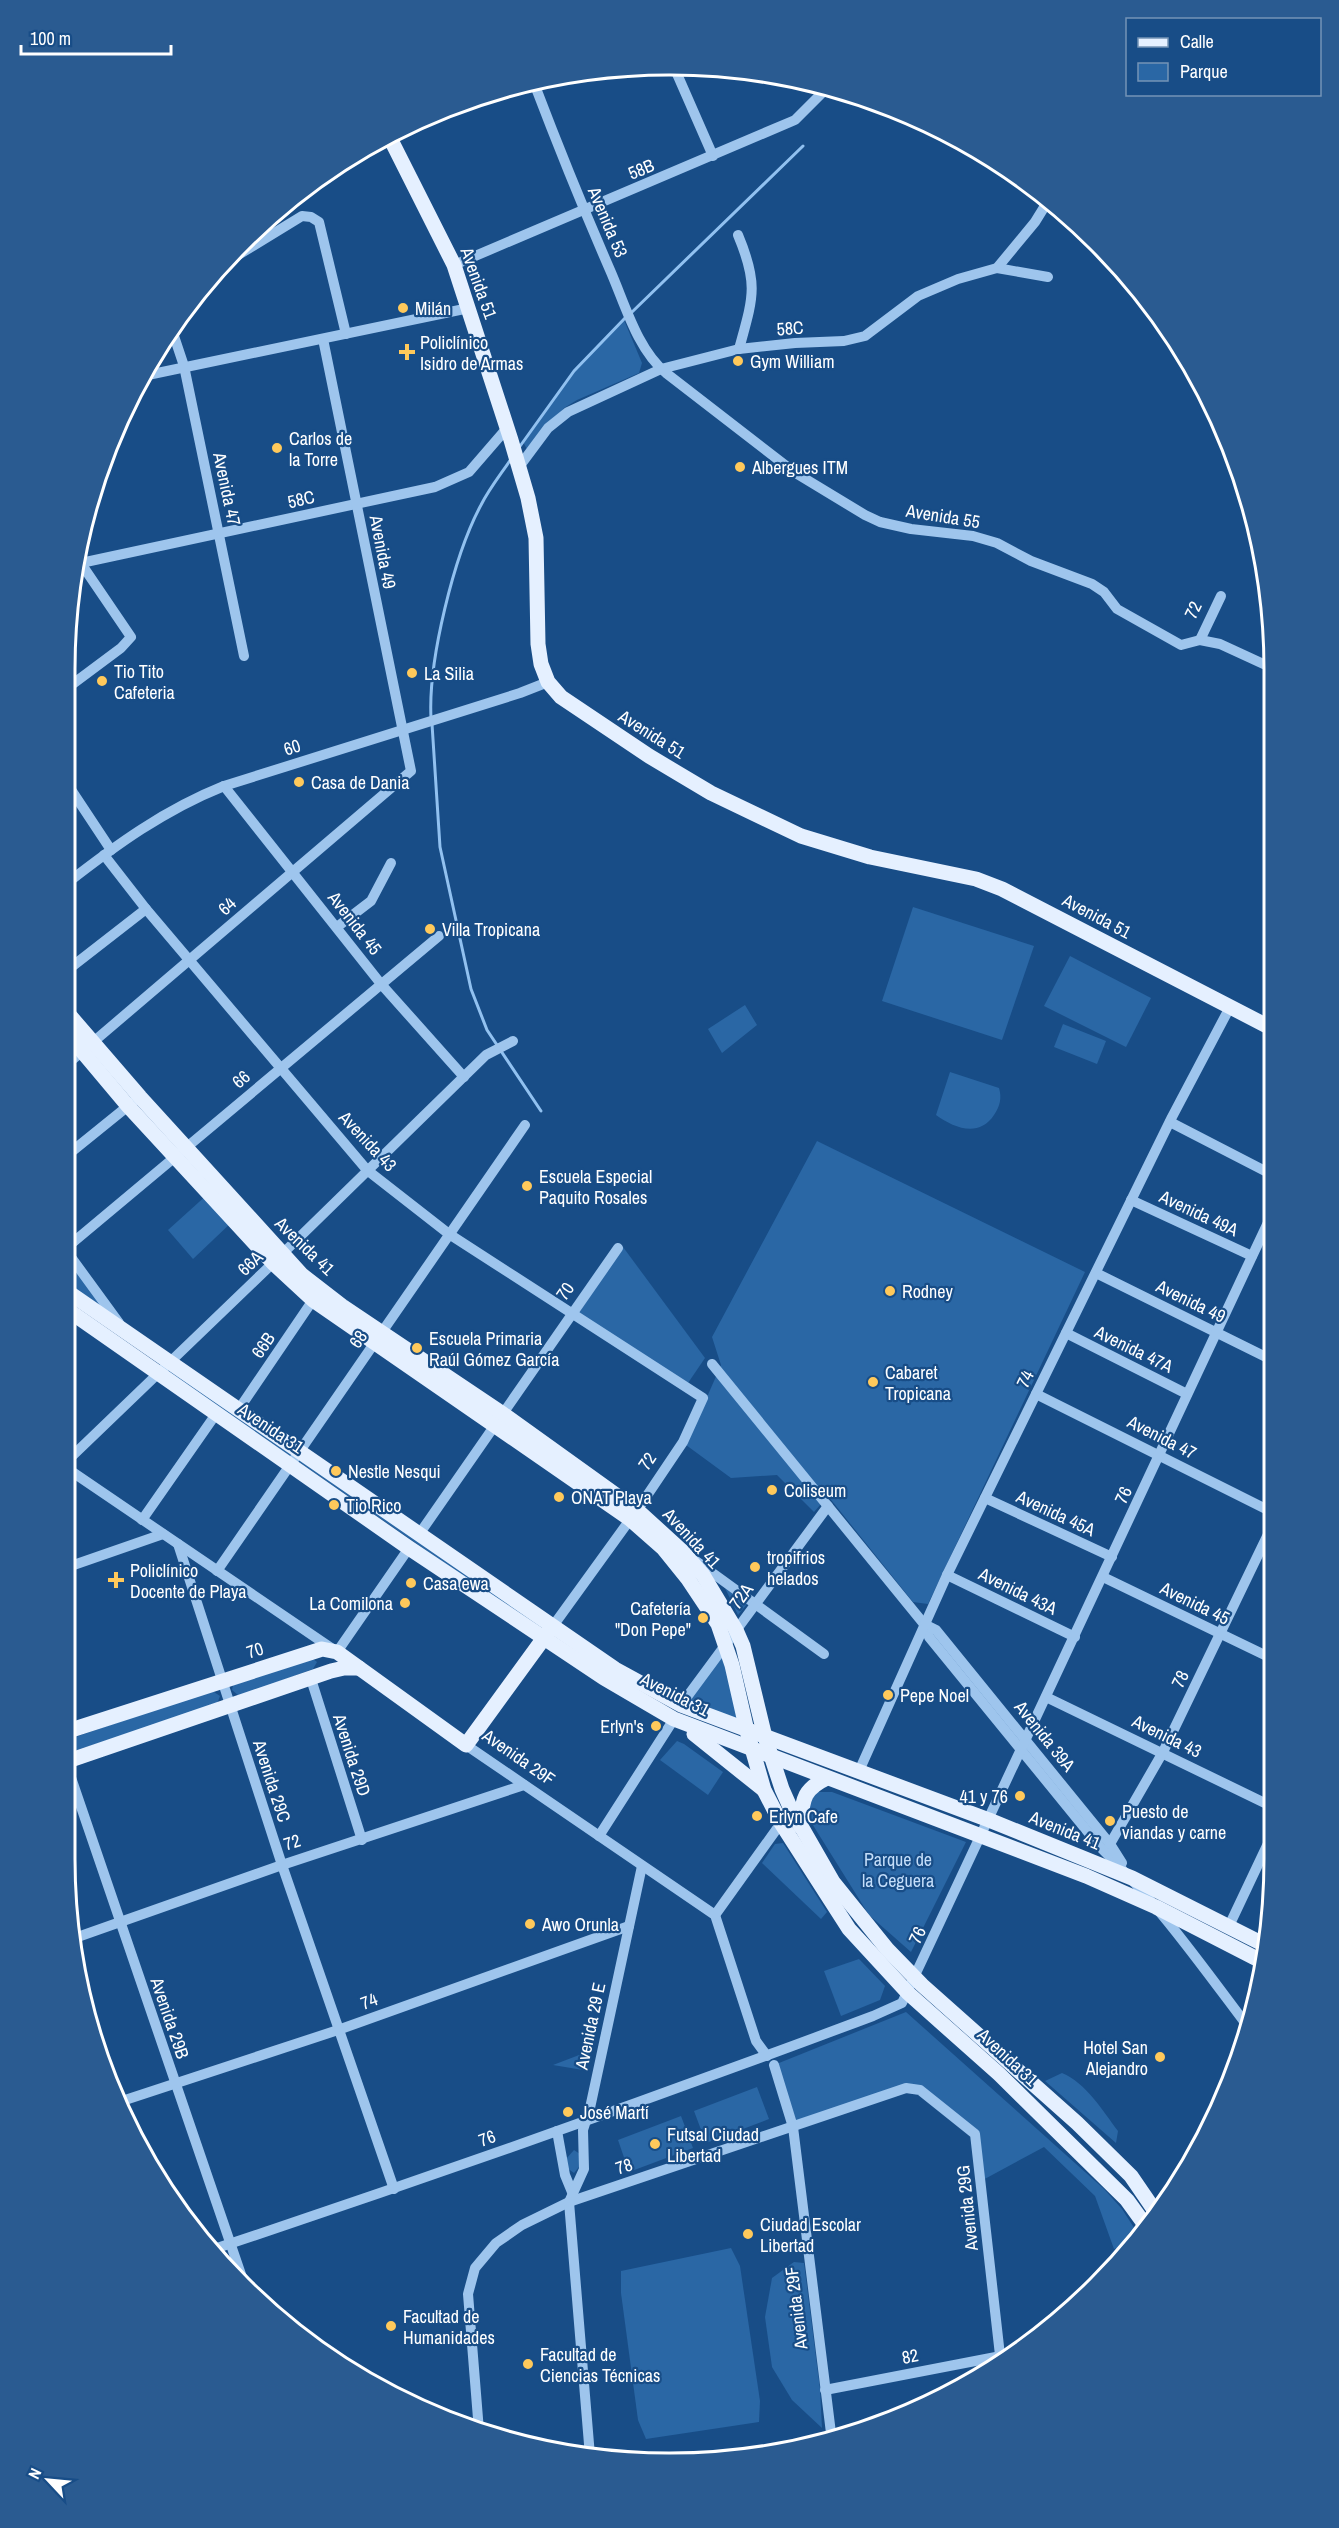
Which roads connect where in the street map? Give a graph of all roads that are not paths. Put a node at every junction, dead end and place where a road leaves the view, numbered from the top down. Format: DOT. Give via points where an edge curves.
graph roads {
  1 [pos="678,75"];
  2 [pos="537,90"];
  3 [pos="821,94"];
  4 [pos="393,144"];
  5 [pos="713,156"];
  6 [pos="1043,208"];
  7 [pos="585,211"];
  8 [pos="269,231"];
  9 [pos="738,235"];
  10 [pos="454,265"];
  11 [pos="997,268"];
  12 [pos="1048,277"];
  13 [pos="469,308"];
  14 [pos="346,334"];
  15 [pos="175,339"];
  16 [pos="323,339"];
  17 [pos="739,349"];
  18 [pos="184,366"];
  19 [pos="661,369"];
  20 [pos="154,373"];
  21 [pos="509,434"];
  22 [pos="519,467"];
  23 [pos="357,503"];
  24 [pos="219,535"];
  25 [pos="85,560"];
  26 [pos="84,568"];
  27 [pos="1221,596"];
  28 [pos="1200,640"];
  29 [pos="244,656"];
  30 [pos="1264,665"];
  31 [pos="75,682"];
  32 [pos="548,682"];
  33 [pos="402,730"];
  34 [pos="411,771"];
  35 [pos="224,786"];
  36 [pos="75,797"];
  37 [pos="108,852"];
  38 [pos="390,863"];
  39 [pos="292,871"];
  40 [pos="75,877"];
  41 [pos="146,909"];
  42 [pos="337,927"];
  43 [pos="439,936"];
  44 [pos="190,961"];
  45 [pos="75,964"];
  46 [pos="381,984"];
  47 [pos="1230,1006"];
  48 [pos="1264,1024"];
  49 [pos="75,1027"];
  50 [pos="75,1039"];
  51 [pos="513,1041"];
  52 [pos="87,1048"];
  53 [pos="75,1058"];
  54 [pos="280,1067"];
  55 [pos="464,1077"];
  56 [pos="134,1102"];
  57 [pos="1170,1122"];
  58 [pos="525,1125"];
  59 [pos="75,1148"];
  60 [pos="181,1152"];
  61 [pos="367,1170"];
  62 [pos="1264,1170"];
  63 [pos="1131,1200"];
  64 [pos="1264,1231"];
  65 [pos="449,1234"];
  66 [pos="75,1240"];
  67 [pos="618,1248"];
  68 [pos="1252,1256"];
  69 [pos="278,1259"];
  70 [pos="75,1263"];
  71 [pos="1096,1273"];
  72 [pos="75,1297"];
  73 [pos="313,1300"];
  74 [pos="75,1315"];
  75 [pos="572,1315"];
  76 [pos="124,1331"];
  77 [pos="1215,1332"];
  78 [pos="1066,1333"];
  79 [pos="378,1338"];
  80 [pos="1264,1356"];
  81 [pos="169,1361"];
  82 [pos="712,1364"];
  83 [pos="157,1373"];
  84 [pos="1036,1394"];
  85 [pos="1187,1394"];
  86 [pos="703,1398"];
  87 [pos="239,1409"];
  88 [pos="216,1414"];
  89 [pos="499,1420"];
  90 [pos="300,1451"];
  91 [pos="1160,1455"];
  92 [pos="75,1460"];
  93 [pos="291,1465"];
  94 [pos="75,1474"];
  95 [pos="985,1498"];
  96 [pos="828,1506"];
  97 [pos="1264,1508"];
  98 [pos="634,1515"];
  99 [pos="142,1520"];
  100 [pos="420,1533"];
  101 [pos="163,1534"];
  102 [pos="1264,1542"];
  103 [pos="178,1544"];
  104 [pos="409,1548"];
  105 [pos="682,1551"];
  106 [pos="1112,1557"];
  107 [pos="75,1565"];
  108 [pos="217,1571"];
  109 [pos="948,1575"];
  110 [pos="1103,1576"];
  111 [pos="756,1603"];
  112 [pos="924,1624"];
  113 [pos="736,1630"];
  114 [pos="548,1632"];
  115 [pos="1220,1633"];
  116 [pos="1075,1637"];
  117 [pos="727,1644"];
  118 [pos="337,1652"];
  119 [pos="824,1654"];
  120 [pos="1264,1655"];
  121 [pos="359,1668"];
  122 [pos="331,1671"];
  123 [pos="311,1679"];
  124 [pos="222,1681"];
  125 [pos="1046,1697"];
  126 [pos="231,1707"];
  127 [pos="677,1712"];
  128 [pos="75,1729"];
  129 [pos="747,1731"];
  130 [pos="765,1737"];
  131 [pos="1024,1743"];
  132 [pos="466,1745"];
  133 [pos="752,1749"];
  134 [pos="1163,1752"];
  135 [pos="771,1757"];
  136 [pos="75,1758"];
  137 [pos="859,1771"];
  138 [pos="827,1778"];
  139 [pos="524,1785"];
  140 [pos="75,1789"];
  141 [pos="764,1790"];
  142 [pos="1264,1802"];
  143 [pos="989,1820"];
  144 [pos="780,1823"];
  145 [pos="800,1826"];
  146 [pos="599,1836"];
  147 [pos="981,1836"];
  148 [pos="362,1840"];
  149 [pos="1110,1844"];
  150 [pos="1264,1852"];
  151 [pos="282,1866"];
  152 [pos="642,1866"];
  153 [pos="1132,1878"];
  154 [pos="1156,1907"];
  155 [pos="715,1915"];
  156 [pos="122,1923"];
  157 [pos="629,1926"];
  158 [pos="1229,1926"];
  159 [pos="80,1936"];
  160 [pos="1258,1941"];
  161 [pos="1256,1958"];
  162 [pos="919,1981"];
  163 [pos="908,1993"];
  164 [pos="1242,2019"];
  165 [pos="338,2030"];
  166 [pos="771,2060"];
  167 [pos="175,2082"];
  168 [pos="906,2088"];
  169 [pos="126,2099"];
  170 [pos="586,2119"];
  171 [pos="793,2127"];
  172 [pos="557,2131"];
  173 [pos="394,2189"];
  174 [pos="571,2197"];
  175 [pos="1151,2206"];
  176 [pos="1141,2220"];
  177 [pos="229,2244"];
  178 [pos="220,2247"];
  179 [pos="237,2266"];
  180 [pos="1000,2353"];
  181 [pos="984,2363"];
  182 [pos="825,2390"];
  183 [pos="478,2421"];
  184 [pos="831,2431"];
  185 [pos="589,2448"];
  1 -- 5 [label="street"];
  2 -- 7 [label="street, Avenida 53"];
  3 -- 5 [label="street, 58B" via="795,120"];
  4 -- 10 [label="main road, Avenida 51"];
  5 -- 7 [label="street, 58B"];
  6 -- 11 [label="street"];
  7 -- 10 [label="street, 58B"];
  7 -- 19 [label="street, Avenida 53" via="636,329"];
  8 -- 14 [label="street" via="302,216 312,216 319,222"];
  9 -- 17 [label="street" via="753,288"];
  10 -- 13 [label="main road, Avenida 51"];
  11 -- 12 [label="street"];
  11 -- 17 [label="street, 58C" via="918,296 865,336"];
  13 -- 14 [label="street"];
  13 -- 21 [label="main road, Avenida 51"];
  14 -- 16 [label="street"];
  15 -- 18 [label="street, Avenida 47"];
  16 -- 18 [label="street"];
  16 -- 23 [label="street, Avenida 49"];
  17 -- 19 [label="street, 58C"];
  18 -- 20 [label="street"];
  18 -- 24 [label="street, Avenida 47"];
  19 -- 22 [label="street, 58C" via="568,412 548,428"];
  19 -- 28 [label="street, Avenida 55" via="794,472 866,515 911,529 973,536 997,543 1031,561 1092,584 1117,609 1181,645"];
  21 -- 22 [label="main road, Avenida 51"];
  21 -- 23 [label="street, 58C" via="469,472 435,487"];
  22 -- 32 [label="main road, Avenida 51" via="536,538 538,644"];
  23 -- 24 [label="street, 58C"];
  23 -- 33 [label="street, Avenida 49"];
  24 -- 25 [label="street, 58C"];
  24 -- 29 [label="street, Avenida 47"];
  26 -- 31 [label="street" via="131,637"];
  27 -- 28 [label="street, 72"];
  28 -- 30 [label="street, Avenida 55" via="1220,644"];
  32 -- 33 [label="street, 60"];
  32 -- 47 [label="main road, Avenida 51" via="579,711 749,813 826,845 976,879 1002,889"];
  33 -- 34 [label="street, Avenida 49"];
  33 -- 35 [label="street, 60"];
  34 -- 39 [label="street, 64"];
  35 -- 37 [label="street, 60" via="171,810"];
  35 -- 39 [label="street, Avenida 45"];
  36 -- 37 [label="street, Avenida 43"];
  37 -- 40 [label="street, 60"];
  37 -- 41 [label="street, Avenida 43"];
  38 -- 42 [label="street" via="370,901"];
  39 -- 42 [label="street, Avenida 45"];
  39 -- 44 [label="street, 64"];
  41 -- 44 [label="street, Avenida 43"];
  41 -- 45 [label="street"];
  42 -- 46 [label="street, Avenida 45"];
  43 -- 46 [label="street, 66"];
  44 -- 52 [label="street, 64"];
  44 -- 54 [label="street, Avenida 43"];
  46 -- 54 [label="street, 66"];
  46 -- 55 [label="street, Avenida 45"];
  47 -- 48 [label="main road, Avenida 51"];
  47 -- 57 [label="street, 74"];
  49 -- 52 [label="main road, Avenida 41"];
  50 -- 52 [label="main road, Avenida 41"];
  51 -- 55 [label="street, 66A" via="486,1055"];
  52 -- 53 [label="street, 64"];
  52 -- 56 [label="main road, Avenida 41"];
  54 -- 60 [label="street, 66"];
  54 -- 61 [label="street, Avenida 43"];
  55 -- 61 [label="street, 66A"];
  56 -- 59 [label="street"];
  56 -- 60 [label="main road, Avenida 41"];
  57 -- 62 [label="street"];
  57 -- 63 [label="street, 74"];
  58 -- 65 [label="street, 68"];
  60 -- 66 [label="street, 66"];
  60 -- 69 [label="main road, Avenida 41"];
  61 -- 65 [label="street, Avenida 43"];
  61 -- 69 [label="street, 66A"];
  63 -- 68 [label="street, Avenida 49A"];
  63 -- 71 [label="street, 74"];
  64 -- 68 [label="street, 76"];
  65 -- 75 [label="street, Avenida 43"];
  65 -- 79 [label="street, 68"];
  67 -- 75 [label="street, 70"];
  68 -- 77 [label="street, 76"];
  69 -- 73 [label="main road, Avenida 41"];
  69 -- 79 [label="main road, Avenida 41"];
  69 -- 81 [label="street, 66A"];
  70 -- 76 [label="street"];
  71 -- 77 [label="street, Avenida 49"];
  71 -- 78 [label="street, 74"];
  72 -- 76 [label="main road, Avenida 31"];
  73 -- 79 [label="main road, Avenida 41"];
  73 -- 87 [label="street, 66B"];
  74 -- 83 [label="main road, Avenida 31"];
  75 -- 86 [label="street, Avenida 43"];
  75 -- 89 [label="street, 70"];
  76 -- 81 [label="main road, Avenida 31"];
  77 -- 80 [label="street, Avenida 49"];
  77 -- 85 [label="street, 76"];
  78 -- 84 [label="street, 74"];
  78 -- 85 [label="street, Avenida 47A"];
  79 -- 89 [label="main road, Avenida 41"];
  79 -- 90 [label="street, 68"];
  81 -- 83 [label="street, 66A"];
  81 -- 87 [label="main road, Avenida 31"];
  82 -- 96 [label="street, Avenida 39A"];
  83 -- 88 [label="main road, Avenida 31"];
  83 -- 92 [label="street, 66A"];
  84 -- 91 [label="street, Avenida 47"];
  84 -- 95 [label="street, 74"];
  85 -- 91 [label="street, 76"];
  86 -- 98 [label="street, 72" via="683,1442"];
  87 -- 90 [label="main road, Avenida 31"];
  88 -- 93 [label="main road, Avenida 31"];
  88 -- 99 [label="street"];
  89 -- 98 [label="main road, Avenida 41"];
  89 -- 100 [label="street, 70"];
  90 -- 93 [label="street, 68"];
  90 -- 100 [label="main road, Avenida 31"];
  91 -- 97 [label="street, Avenida 47"];
  91 -- 106 [label="street, 76"];
  93 -- 104 [label="main road, Avenida 31"];
  93 -- 108 [label="street, 68"];
  94 -- 99 [label="street"];
  95 -- 106 [label="street, Avenida 45A"];
  95 -- 109 [label="street, 74"];
  96 -- 111 [label="street, 72A"];
  96 -- 112 [label="street, Avenida 39A"];
  98 -- 105 [label="main road, Avenida 41"];
  98 -- 114 [label="street, 72"];
  98 -- 117 [label="main road, Avenida 41" via="688,1579"];
  99 -- 101 [label="street"];
  100 -- 114 [label="main road, Avenida 31"];
  101 -- 103 [label="street"];
  101 -- 107 [label="street"];
  102 -- 115 [label="street, 78"];
  103 -- 108 [label="street, Avenida 29F"];
  103 -- 124 [label="street, Avenida 29C"];
  104 -- 114 [label="main road, Avenida 31"];
  104 -- 118 [label="street"];
  105 -- 111 [label="street"];
  105 -- 113 [label="main road, Avenida 41" via="703,1575"];
  106 -- 110 [label="street, 76"];
  108 -- 118 [label="street, Avenida 29F"];
  109 -- 112 [label="street, 74"];
  109 -- 116 [label="street, Avenida 43A"];
  110 -- 115 [label="street, Avenida 45"];
  110 -- 116 [label="street, 76"];
  111 -- 113 [label="street, 72A"];
  111 -- 119 [label="street"];
  112 -- 131 [label="street, Avenida 39A" via="929,1637"];
  112 -- 137 [label="street, 74"];
  113 -- 117 [label="street, 72A"];
  113 -- 130 [label="main road, Avenida 41"];
  114 -- 127 [label="main road, Avenida 31" via="615,1669"];
  114 -- 132 [label="main road, 72"];
  115 -- 120 [label="street, Avenida 45"];
  115 -- 134 [label="street, 78"];
  116 -- 125 [label="street, 76"];
  117 -- 127 [label="street, 72A"];
  117 -- 129 [label="main road, Avenida 41"];
  118 -- 121 [label="main road, Avenida 29F"];
  118 -- 122 [label="main road" via="337,1662"];
  118 -- 124 [label="main road, 70" via="312,1651"];
  121 -- 122 [label="main road"];
  121 -- 132 [label="main road, Avenida 29F"];
  122 -- 123 [label="main road"];
  123 -- 126 [label="main road"];
  123 -- 148 [label="street, Avenida 29D"];
  124 -- 126 [label="street, Avenida 29C"];
  124 -- 128 [label="main road, 70"];
  125 -- 131 [label="street, 76"];
  125 -- 134 [label="street, Avenida 43"];
  126 -- 136 [label="main road"];
  126 -- 151 [label="street, Avenida 29C"];
  127 -- 129 [label="main road, Avenida 31"];
  127 -- 133 [label="main road, Avenida 31"];
  127 -- 141 [label="main road"];
  127 -- 146 [label="street, 72A"];
  129 -- 130 [label="main road, Avenida 31"];
  129 -- 133 [label="main road, Avenida 41"];
  130 -- 135 [label="main road, Avenida 31"];
  130 -- 137 [label="main road, Avenida 41"];
  131 -- 143 [label="street, 76"];
  131 -- 149 [label="street, Avenida 39A"];
  131 -- 153 [label="street, Avenida 39A" via="1101,1848"];
  132 -- 139 [label="street, Avenida 29F"];
  133 -- 135 [label="main road, Avenida 41"];
  133 -- 141 [label="main road, Avenida 31"];
  134 -- 142 [label="street, Avenida 43"];
  134 -- 149 [label="street, 78"];
  135 -- 138 [label="main road, Avenida 41"];
  135 -- 145 [label="main road, Avenida 31"];
  137 -- 143 [label="main road, Avenida 41"];
  138 -- 145 [label="main road" via="807,1792"];
  138 -- 147 [label="main road, Avenida 41"];
  139 -- 146 [label="street, Avenida 29F"];
  139 -- 148 [label="street, 72"];
  140 -- 156 [label="street, Avenida 29B"];
  141 -- 144 [label="main road, Avenida 31"];
  143 -- 147 [label="street, 76"];
  143 -- 153 [label="main road, Avenida 41"];
  144 -- 155 [label="street"];
  144 -- 163 [label="main road, Avenida 31" via="849,1929"];
  145 -- 162 [label="main road, Avenida 31" via="833,1882 873,1934"];
  146 -- 152 [label="street, Avenida 29F"];
  147 -- 154 [label="main road, Avenida 41"];
  147 -- 162 [label="street, 76"];
  148 -- 151 [label="street, 72"];
  149 -- 153 [label="street, Avenida 39A"];
  150 -- 158 [label="street"];
  151 -- 156 [label="street, 72"];
  151 -- 165 [label="street, Avenida 29C"];
  152 -- 155 [label="street, Avenida 29F"];
  152 -- 157 [label="street, Avenida 29 E"];
  153 -- 154 [label="street, Avenida 39A"];
  153 -- 158 [label="main road, Avenida 41"];
  154 -- 161 [label="main road, Avenida 41"];
  154 -- 164 [label="street, Avenida 39A"];
  155 -- 166 [label="street, Avenida 29F" via="756,2041"];
  156 -- 159 [label="street, 72"];
  156 -- 167 [label="street, Avenida 29B"];
  157 -- 165 [label="street, 74"];
  157 -- 170 [label="street, Avenida 29 E"];
  158 -- 160 [label="main road, Avenida 41"];
  162 -- 163 [label="street, 76"];
  162 -- 175 [label="main road, Avenida 31" via="1077,2123 1131,2176"];
  163 -- 166 [label="street, 76" via="902,2003"];
  163 -- 176 [label="main road, Avenida 31" via="1069,2142"];
  165 -- 167 [label="street, 74"];
  165 -- 173 [label="street, Avenida 29C"];
  166 -- 170 [label="street, 76"];
  166 -- 171 [label="street, Avenida 29F"];
  167 -- 169 [label="street, 74"];
  167 -- 177 [label="street, Avenida 29B"];
  168 -- 171 [label="street, 78"];
  168 -- 180 [label="street, Avenida 29G" via="920,2090 975,2134"];
  170 -- 172 [label="street, 76"];
  170 -- 174 [label="street, Avenida 29 E" via="584,2169"];
  171 -- 174 [label="street, 78"];
  171 -- 182 [label="street, Avenida 29F"];
  172 -- 173 [label="street, 76"];
  172 -- 174 [label="street, Avenida 29 E"];
  173 -- 177 [label="street, 76"];
  174 -- 183 [label="street, 78" via="496,2243 475,2268 468,2294"];
  174 -- 185 [label="street, Avenida 29 E"];
  177 -- 178 [label="street, 76"];
  177 -- 179 [label="street, Avenida 29B"];
  181 -- 182 [label="street, 82"];
  182 -- 184 [label="street, Avenida 29F"];
}
